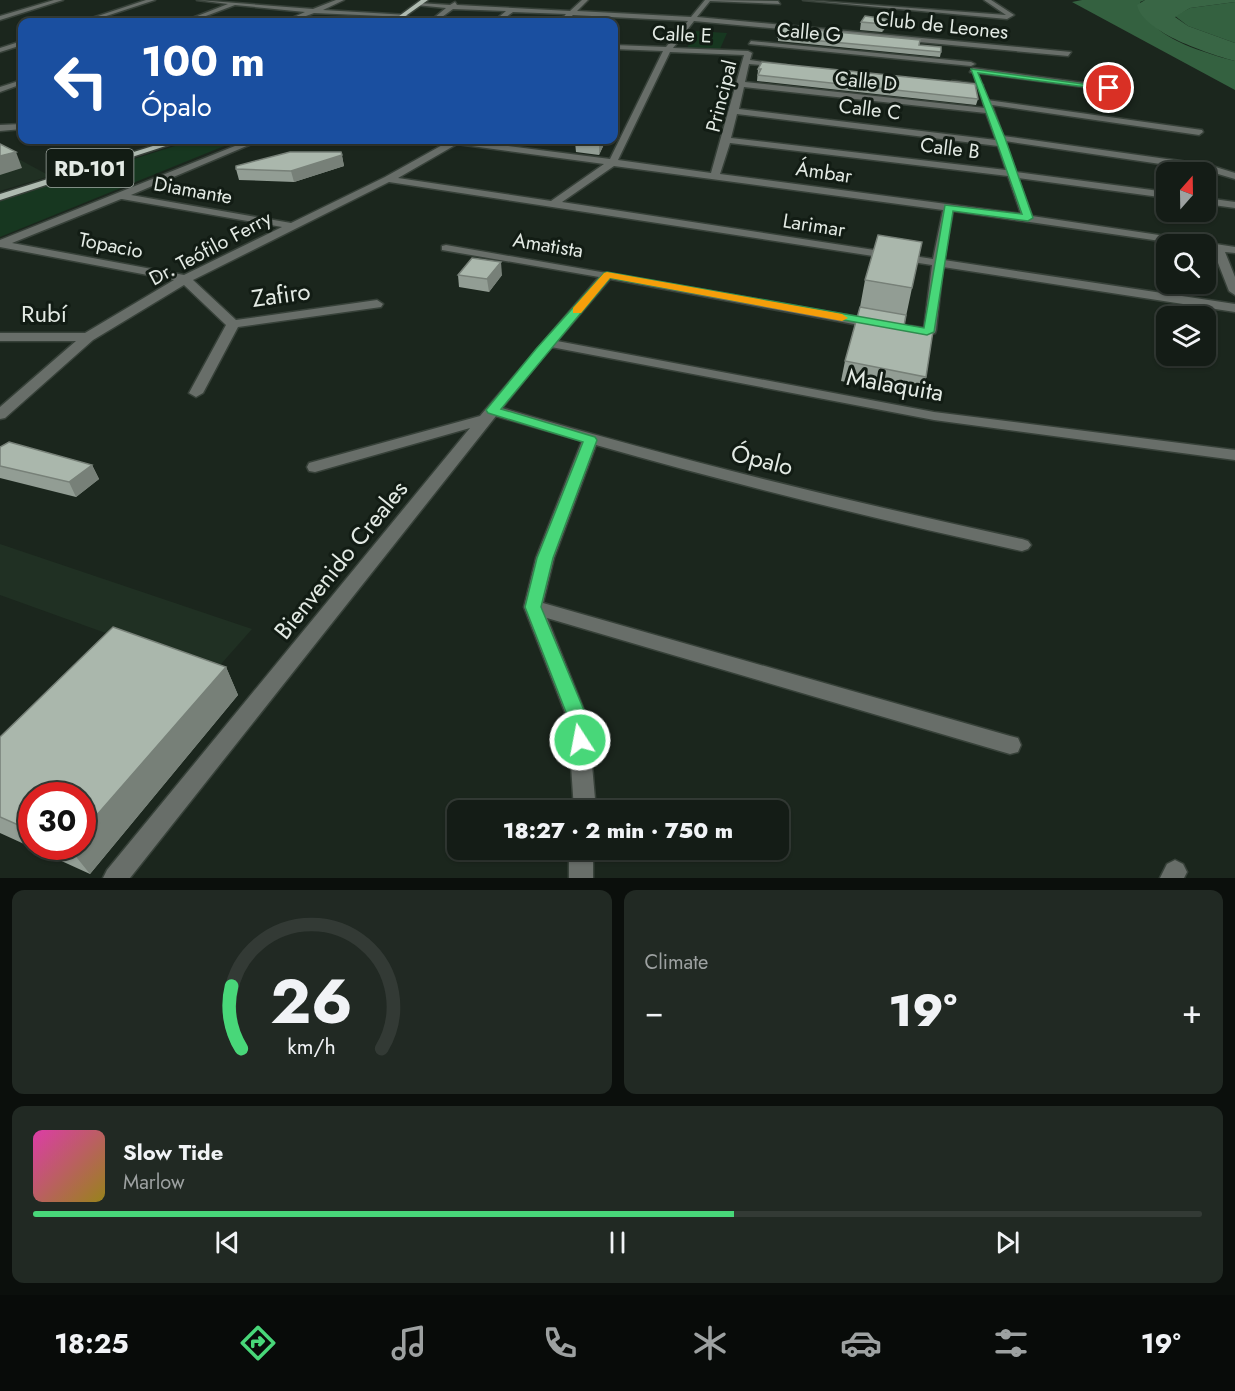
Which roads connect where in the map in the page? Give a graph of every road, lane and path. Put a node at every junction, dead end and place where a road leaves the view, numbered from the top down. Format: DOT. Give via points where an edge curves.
graph roads {
  1 [pos="60,0"];
  2 [pos="152,0"];
  3 [pos="200,0"];
  4 [pos="246,0"];
  5 [pos="340,0"];
  6 [pos="425,0"];
  7 [pos="460,0"];
  8 [pos="585,0"];
  9 [pos="708,0"];
  10 [pos="713,0"];
  11 [pos="806,0"];
  12 [pos="987,0"];
  13 [pos="778,3"];
  14 [pos="235,4"];
  15 [pos="418,5"];
  16 [pos="452,7"];
  17 [pos="513,9"];
  18 [pos="314,11"];
  19 [pos="572,12"];
  20 [pos="405,15"];
  21 [pos="777,16"];
  22 [pos="0,18"];
  23 [pos="96,18"];
  24 [pos="195,18"];
  25 [pos="296,18"];
  26 [pos="400,18"];
  27 [pos="437,18"];
  28 [pos="501,18"];
  29 [pos="566,18"];
  30 [pos="694,19"];
  31 [pos="756,24"];
  32 [pos="773,25"];
  33 [pos="0,39"];
  34 [pos="18,41"];
  35 [pos="962,42"];
  36 [pos="18,43"];
  37 [pos="751,43"];
  38 [pos="618,46"];
  39 [pos="668,49"];
  40 [pos="0,50"];
  41 [pos="1068,54"];
  42 [pos="747,58"];
  43 [pos="793,66"];
  44 [pos="972,67"];
  45 [pos="944,82"];
  46 [pos="18,83"];
  47 [pos="740,84"];
  48 [pos="979,85"];
  49 [pos="0,90"];
  50 [pos="1129,91"];
  51 [pos="988,106"];
  52 [pos="733,111"];
  53 [pos="18,127"];
  54 [pos="0,128"];
  55 [pos="1199,132"];
  56 [pos="728,140"];
  57 [pos="1002,141"];
  58 [pos="167,144"];
  59 [pos="247,144"];
  60 [pos="446,144"];
  61 [pos="479,144"];
  62 [pos="536,144"];
  63 [pos="531,152"];
  64 [pos="613,162"];
  65 [pos="1014,174"];
  66 [pos="1231,174"];
  67 [pos="715,176"];
  68 [pos="388,179"];
  69 [pos="1156,193"];
  70 [pos="122,196"];
  71 [pos="0,197"];
  72 [pos="1216,202"];
  73 [pos="553,204"];
  74 [pos="1235,205"];
  75 [pos="949,207"];
  76 [pos="1028,218"];
  77 [pos="293,225"];
  78 [pos="1156,237"];
  79 [pos="0,244"];
  80 [pos="1216,247"];
  81 [pos="446,249"];
  82 [pos="1235,250"];
  83 [pos="1216,255"];
  84 [pos="938,262"];
  85 [pos="607,275"];
  86 [pos="185,279"];
  87 [pos="1235,291"];
  88 [pos="377,303"];
  89 [pos="1235,308"];
  90 [pos="232,324"];
  91 [pos="0,337"];
  92 [pos="88,337"];
  93 [pos="549,343"];
  94 [pos="196,393"];
  95 [pos="0,415"];
  96 [pos="489,415"];
  97 [pos="591,440"];
  98 [pos="1235,455"];
  99 [pos="315,467"];
  100 [pos="1022,545"];
  101 [pos="533,607"];
  102 [pos="1010,745"];
  103 [pos="584,800"];
  104 [pos="580,860"];
  105 [pos="115,878"];
  106 [pos="581,878"];
  1 -- 22 [label="street"];
  2 -- 23 [label="street"];
  3 -- 14 [label="street"];
  4 -- 14 [label="street"];
  5 -- 18 [label="street"];
  6 -- 15 [label="main road"];
  7 -- 16 [label="street"];
  8 -- 19 [label="street"];
  9 -- 30 [label="street"];
  10 -- 13 [label="street"];
  11 -- 12 [label="street" via="1011,15"];
  14 -- 18 [label="street"];
  14 -- 24 [label="street"];
  15 -- 16 [label="street, Club de Leones"];
  15 -- 20 [label="main road"];
  16 -- 17 [label="street, Club de Leones"];
  16 -- 27 [label="street"];
  17 -- 19 [label="street, Club de Leones"];
  17 -- 28 [label="street"];
  18 -- 20 [label="street"];
  18 -- 25 [label="street"];
  19 -- 29 [label="street"];
  19 -- 30 [label="street, Club de Leones"];
  20 -- 26 [label="main road"];
  21 -- 32 [label="street"];
  30 -- 31 [label="street, Club de Leones"];
  30 -- 39 [label="street"];
  31 -- 32 [label="street, Club de Leones"];
  31 -- 37 [label="street, Principal"];
  32 -- 35 [label="street, Club de Leones"];
  33 -- 34 [label="street"];
  35 -- 41 [label="street, Club de Leones"];
  35 -- 44 [label="street"];
  36 -- 40 [label="street"];
  37 -- 42 [label="street, Principal"];
  37 -- 44 [label="street, Calle G"];
  38 -- 39 [label="street, Calle E"];
  39 -- 42 [label="street, Calle E"];
  39 -- 64 [label="street"];
  42 -- 43 [label="street, Calle E"];
  42 -- 47 [label="street, Principal"];
  44 -- 48 [label="street"];
  44 -- 50 [label="street, Calle G"];
  45 -- 48 [label="street"];
  46 -- 49 [label="street"];
  47 -- 51 [label="street, Calle D"];
  47 -- 52 [label="street, Principal"];
  48 -- 51 [label="street"];
  51 -- 55 [label="street, Calle D"];
  51 -- 57 [label="street"];
  52 -- 56 [label="street, Principal"];
  52 -- 57 [label="street, Calle C"];
  53 -- 54 [label="street"];
  56 -- 65 [label="street, Calle B"];
  56 -- 67 [label="street, Principal"];
  57 -- 65 [label="street"];
  57 -- 66 [label="street, Calle C"];
  58 -- 71 [label="main road, RD-101"];
  59 -- 70 [label="street"];
  60 -- 68 [label="street, Dr. Teófilo Ferry"];
  61 -- 63 [label="street, Ámbar"];
  62 -- 63 [label="street"];
  63 -- 64 [label="street, Ámbar"];
  64 -- 67 [label="street, Ámbar"];
  64 -- 73 [label="street"];
  65 -- 69 [label="street, Calle B"];
  65 -- 76 [label="street"];
  67 -- 75 [label="street, Ámbar"];
  68 -- 73 [label="street, Larimar"];
  68 -- 77 [label="street, Dr. Teófilo Ferry"];
  70 -- 77 [label="street, Diamante"];
  70 -- 79 [label="street"];
  72 -- 74 [label="street"];
  73 -- 84 [label="street, Larimar"];
  75 -- 76 [label="street, Ámbar"];
  75 -- 84 [label="street"];
  76 -- 78 [label="street, Ámbar"];
  77 -- 86 [label="street, Dr. Teófilo Ferry"];
  79 -- 86 [label="street, Topacio"];
  80 -- 82 [label="street"];
  81 -- 85 [label="street, Amatista"];
  83 -- 87 [label="street"];
  84 -- 85 [label="street, Amatista" via="927,332"];
  84 -- 89 [label="street, Larimar"];
  85 -- 93 [label="street, Bienvenido Creales"];
  86 -- 90 [label="street"];
  86 -- 92 [label="street, Dr. Teófilo Ferry"];
  88 -- 90 [label="street, Zafiro"];
  90 -- 94 [label="street, Zafiro"];
  91 -- 92 [label="street, Rubí"];
  92 -- 95 [label="street, Dr. Teófilo Ferry"];
  93 -- 96 [label="street, Bienvenido Creales"];
  93 -- 98 [label="street, Malaquita" via="934,416"];
  96 -- 97 [label="street, Ópalo"];
  96 -- 99 [label="street"];
  96 -- 105 [label="street, Bienvenido Creales"];
  97 -- 100 [label="street, Ópalo"];
  97 -- 101 [label="street" via="545,558"];
  101 -- 102 [label="street"];
  101 -- 103 [label="street" via="578,720"];
  104 -- 106 [label="street"];
}
